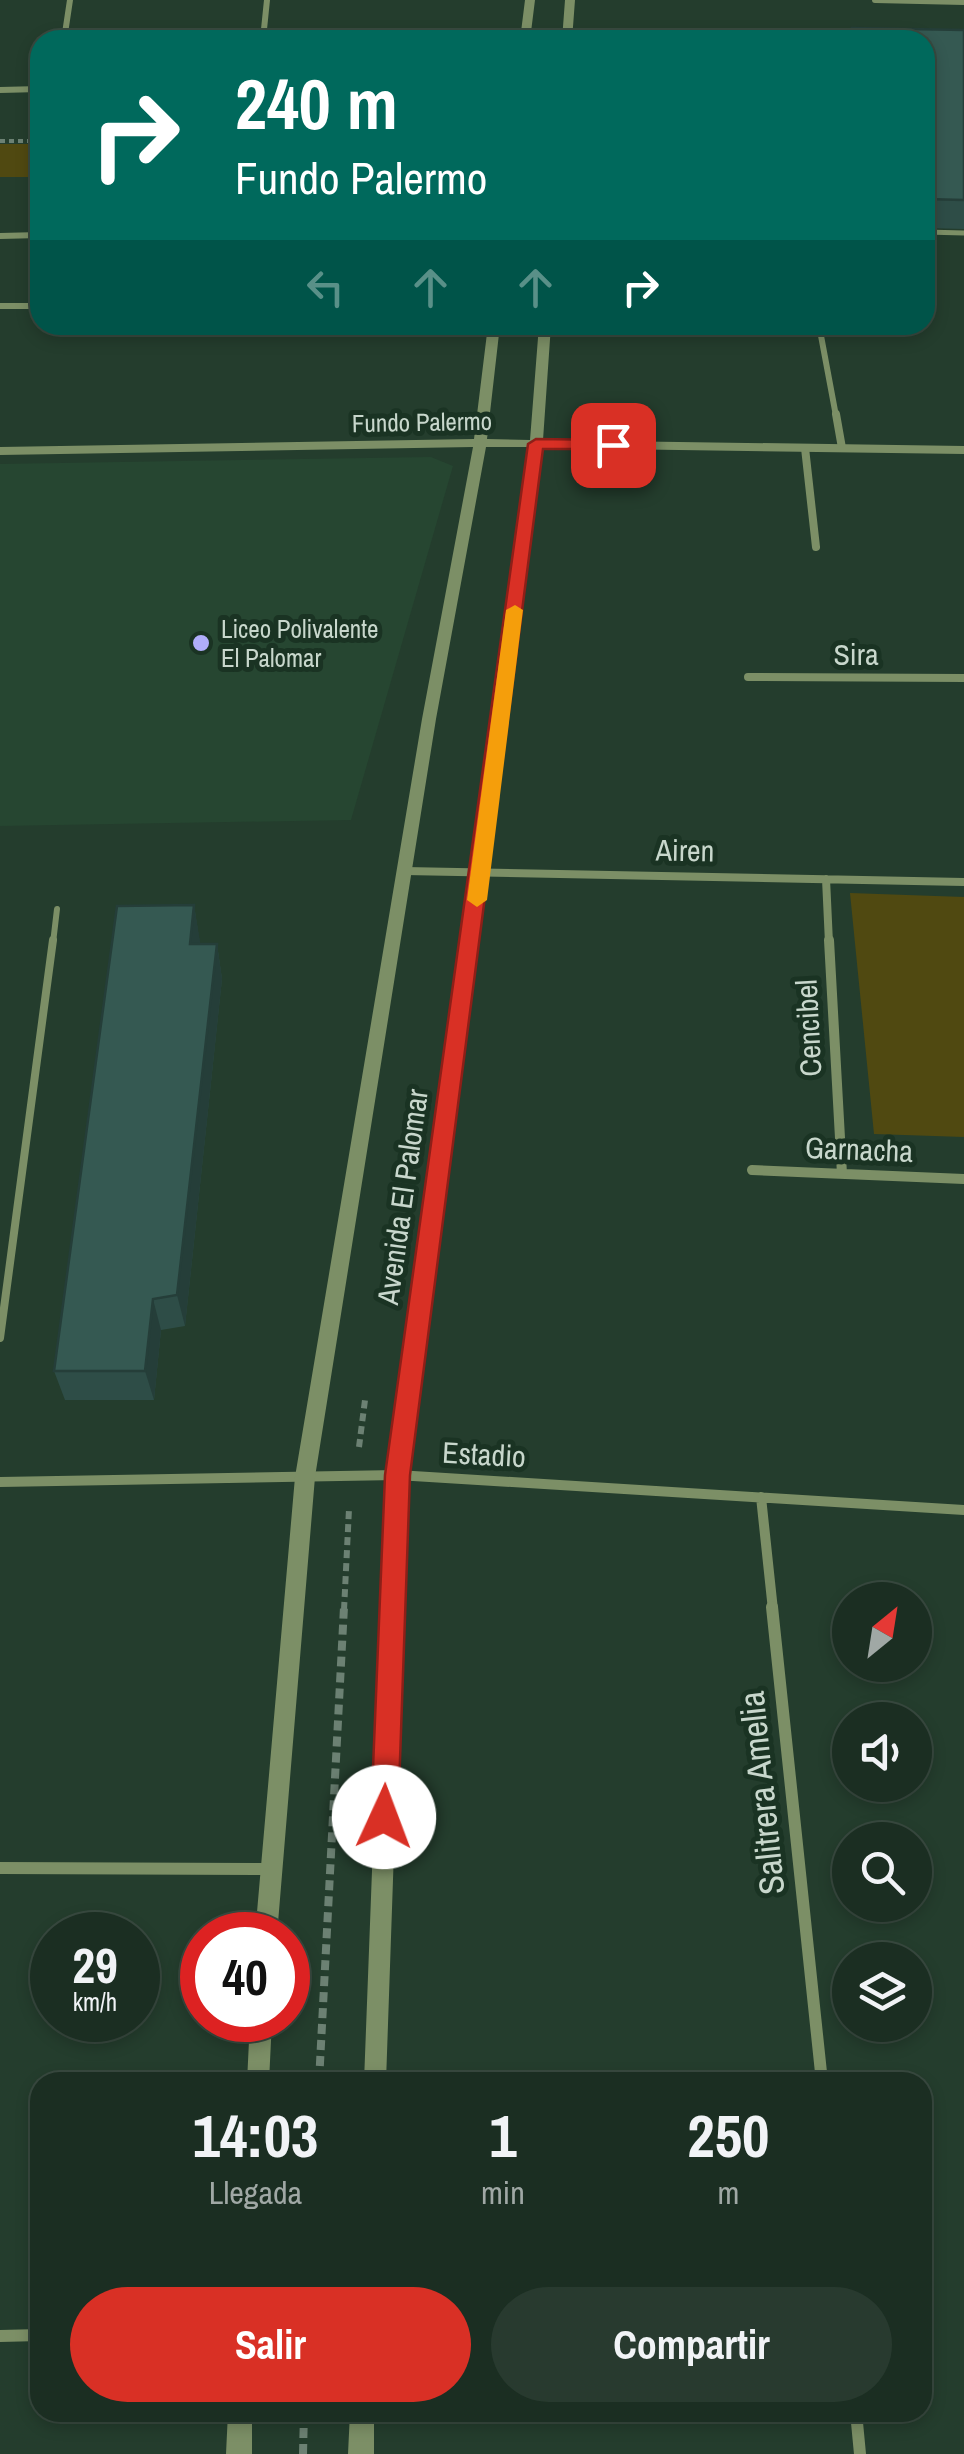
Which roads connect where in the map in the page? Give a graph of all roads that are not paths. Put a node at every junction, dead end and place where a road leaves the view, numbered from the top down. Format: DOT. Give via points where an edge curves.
graph roads {
  1 [pos="70,0"];
  2 [pos="266,0"];
  3 [pos="530,0"];
  4 [pos="570,0"];
  5 [pos="875,0"];
  6 [pos="964,2"];
  7 [pos="66,30"];
  8 [pos="264,30"];
  9 [pos="527,30"];
  10 [pos="568,30"];
  11 [pos="30,89"];
  12 [pos="0,90"];
  13 [pos="935,232"];
  14 [pos="964,233"];
  15 [pos="30,235"];
  16 [pos="0,236"];
  17 [pos="0,306"];
  18 [pos="30,306"];
  19 [pos="493,335"];
  20 [pos="544,335"];
  21 [pos="822,335"];
  22 [pos="480,443"];
  23 [pos="536,444"];
  24 [pos="805,448"];
  25 [pos="842,448"];
  26 [pos="964,450"];
  27 [pos="0,452"];
  28 [pos="816,546"];
  29 [pos="748,677"];
  30 [pos="964,678"];
  31 [pos="405,871"];
  32 [pos="482,871"];
  33 [pos="826,879"];
  34 [pos="964,882"];
  35 [pos="57,909"];
  36 [pos="752,1170"];
  37 [pos="842,1174"];
  38 [pos="964,1179"];
  39 [pos="0,1338"];
  40 [pos="398,1475"];
  41 [pos="305,1477"];
  42 [pos="0,1482"];
  43 [pos="761,1497"];
  44 [pos="964,1510"];
  45 [pos="0,1868"];
  46 [pos="270,1869"];
  47 [pos="267,1912"];
  48 [pos="261,2042"];
  49 [pos="259,2072"];
  50 [pos="375,2072"];
  51 [pos="821,2072"];
  52 [pos="30,2335"];
  53 [pos="0,2336"];
  54 [pos="240,2422"];
  55 [pos="362,2422"];
  56 [pos="857,2422"];
  57 [pos="239,2454"];
  58 [pos="361,2454"];
  59 [pos="860,2454"];
  1 -- 7 [label="street"];
  2 -- 8 [label="street"];
  3 -- 9 [label="street"];
  4 -- 10 [label="street"];
  5 -- 6 [label="street"];
  11 -- 12 [label="street"];
  13 -- 14 [label="lane"];
  15 -- 16 [label="street"];
  17 -- 18 [label="street"];
  19 -- 22 [label="street, Avenida El Palomar"];
  20 -- 23 [label="street, Avenida El Palomar"];
  21 -- 25 [label="street"];
  22 -- 23 [label="street, Fundo Palermo"];
  22 -- 27 [label="street, Fundo Palermo"];
  22 -- 31 [label="street, Avenida El Palomar"];
  23 -- 24 [label="street, Fundo Palermo"];
  23 -- 32 [label="street, Avenida El Palomar"];
  24 -- 25 [label="street, Fundo Palermo"];
  24 -- 28 [label="street"];
  25 -- 26 [label="street, Fundo Palermo"];
  29 -- 30 [label="street, Sira"];
  31 -- 32 [label="street, Airen"];
  31 -- 41 [label="street, Avenida El Palomar"];
  32 -- 33 [label="street, Airen"];
  32 -- 40 [label="street, Avenida El Palomar"];
  33 -- 34 [label="street, Airen"];
  33 -- 37 [label="street, Cencibel"];
  35 -- 39 [label="lane"];
  36 -- 37 [label="street, Garnacha"];
  37 -- 38 [label="street, Garnacha"];
  40 -- 41 [label="street, Estadio"];
  40 -- 43 [label="street, Estadio"];
  40 -- 50 [label="street, Avenida El Palomar"];
  41 -- 42 [label="street, Estadio"];
  41 -- 46 [label="street, Avenida El Palomar"];
  43 -- 44 [label="street, Estadio"];
  43 -- 51 [label="street, Salitrera Amelia"];
  45 -- 46 [label="street"];
  46 -- 47 [label="street, Avenida El Palomar"];
  48 -- 49 [label="street"];
  52 -- 53 [label="street"];
  54 -- 57 [label="street"];
  55 -- 58 [label="street"];
  56 -- 59 [label="street"];
}
